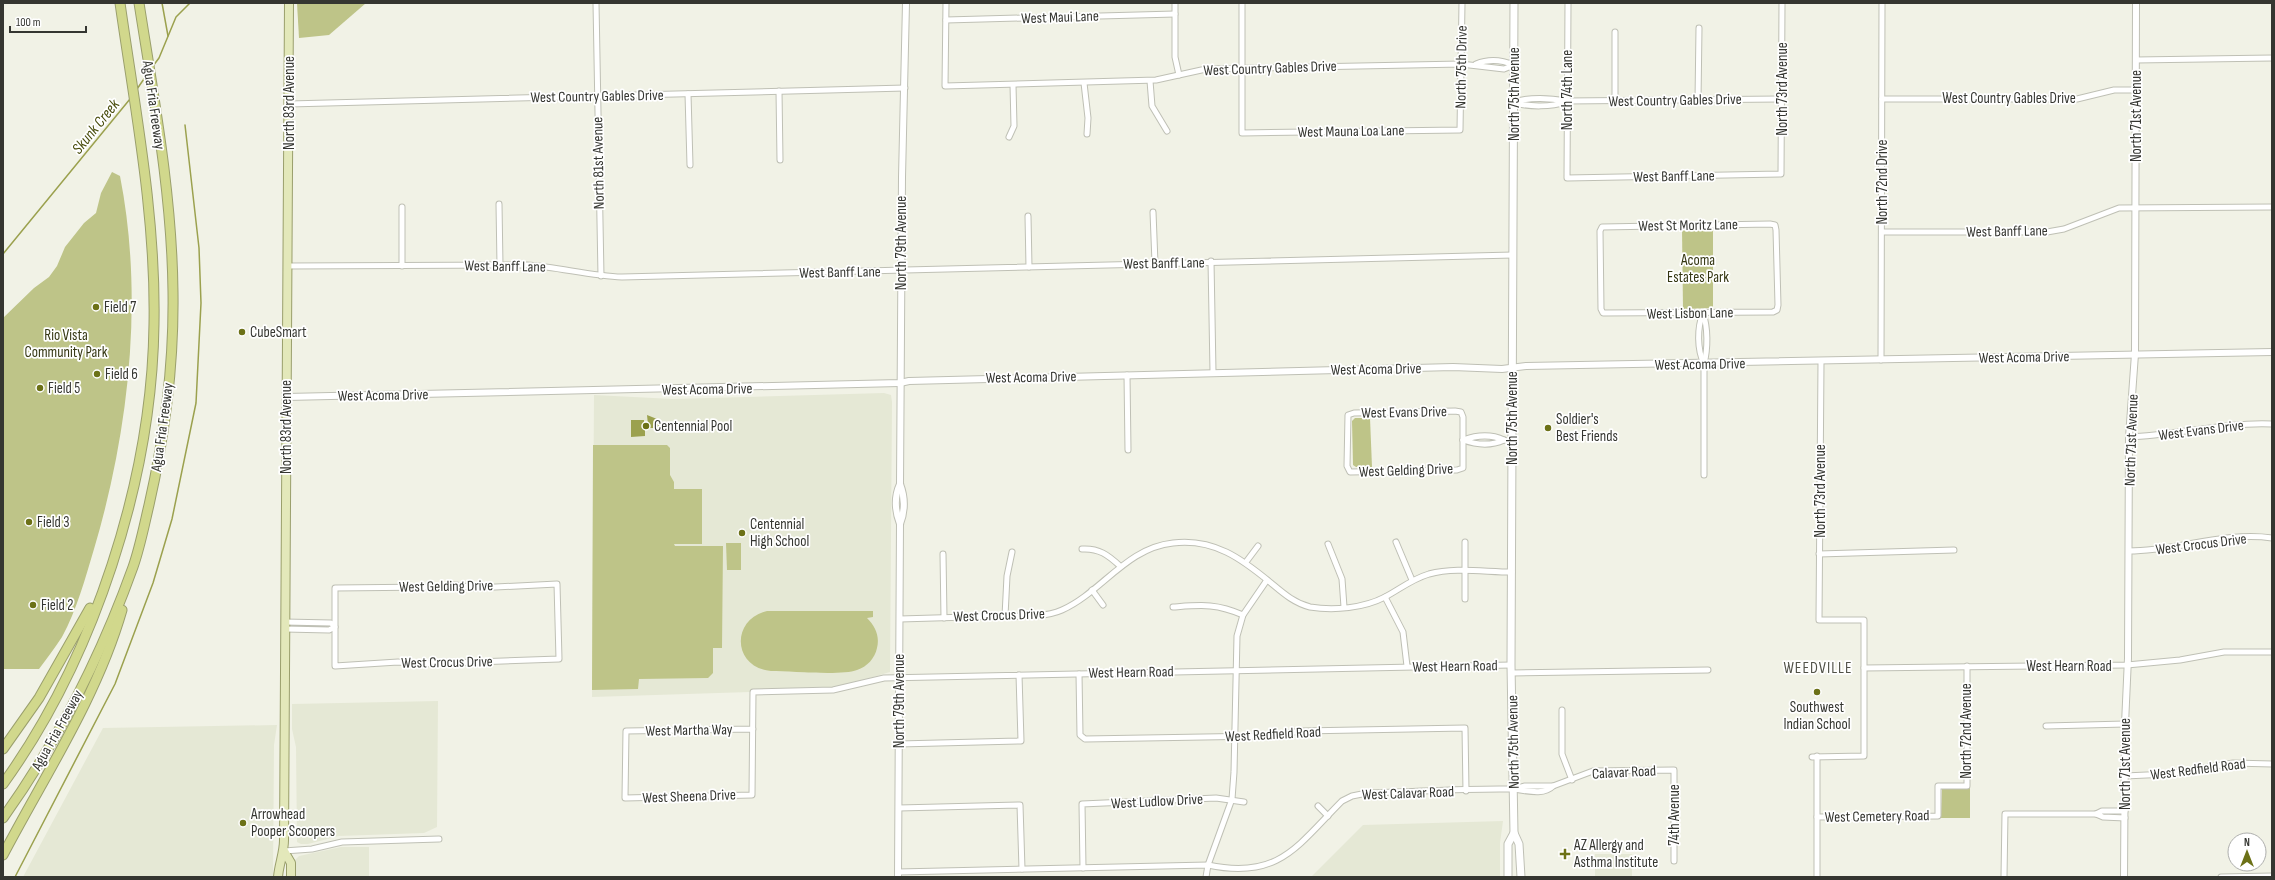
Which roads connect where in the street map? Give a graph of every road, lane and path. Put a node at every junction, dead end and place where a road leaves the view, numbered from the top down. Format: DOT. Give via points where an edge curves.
graph roads {
  1 [pos="120,3"];
  2 [pos="139,3"];
  3 [pos="289,3"];
  4 [pos="596,3"];
  5 [pos="906,3"];
  6 [pos="946,3"];
  7 [pos="1175,3"];
  8 [pos="1242,3"];
  9 [pos="1462,3"];
  10 [pos="1514,3"];
  11 [pos="1568,3"];
  12 [pos="1782,3"];
  13 [pos="1882,3"];
  14 [pos="2136,3"];
  15 [pos="1174,14"];
  16 [pos="946,20"];
  17 [pos="1699,28"];
  18 [pos="1615,32"];
  19 [pos="2272,58"];
  20 [pos="2136,60"];
  21 [pos="1461,64"];
  22 [pos="1514,65"];
  23 [pos="1242,68"];
  24 [pos="1179,75"];
  25 [pos="1150,81"];
  26 [pos="1084,83"];
  27 [pos="1013,85"];
  28 [pos="905,88"];
  29 [pos="2136,90"];
  30 [pos="779,91"];
  31 [pos="688,94"];
  32 [pos="596,96"];
  33 [pos="1782,99"];
  34 [pos="1882,99"];
  35 [pos="1698,100"];
  36 [pos="1567,101"];
  37 [pos="1615,101"];
  38 [pos="1514,102"];
  39 [pos="289,104"];
  40 [pos="1460,130"];
  41 [pos="1167,131"];
  42 [pos="1087,134"];
  43 [pos="1008,137"];
  44 [pos="780,160"];
  45 [pos="690,165"];
  46 [pos="1781,174"];
  47 [pos="1567,178"];
  48 [pos="499,204"];
  49 [pos="402,207"];
  50 [pos="2272,207"];
  51 [pos="2135,208"];
  52 [pos="1153,212"];
  53 [pos="1028,216"];
  54 [pos="1882,232"];
  55 [pos="1513,254"];
  56 [pos="1211,262"];
  57 [pos="1155,263"];
  58 [pos="500,265"];
  59 [pos="288,266"];
  60 [pos="402,266"];
  61 [pos="1029,266"];
  62 [pos="901,270"];
  63 [pos="601,276"];
  64 [pos="1777,310"];
  65 [pos="1603,313"];
  66 [pos="1703,313"];
  67 [pos="1700,343"];
  68 [pos="1706,343"];
  69 [pos="2272,352"];
  70 [pos="2135,354"];
  71 [pos="1881,360"];
  72 [pos="1821,362"];
  73 [pos="1704,364"];
  74 [pos="1512,368"];
  75 [pos="1213,372"];
  76 [pos="1127,374"];
  77 [pos="900,383"];
  78 [pos="286,397"];
  79 [pos="2272,424"];
  80 [pos="2129,437"];
  81 [pos="1463,440"];
  82 [pos="1128,450"];
  83 [pos="1350,472"];
  84 [pos="1704,476"];
  85 [pos="2272,538"];
  86 [pos="1396,542"];
  87 [pos="1465,542"];
  88 [pos="1328,544"];
  89 [pos="1258,546"];
  90 [pos="1082,549"];
  91 [pos="1954,550"];
  92 [pos="2129,551"];
  93 [pos="1012,552"];
  94 [pos="943,554"];
  95 [pos="1819,554"];
  96 [pos="1246,562"];
  97 [pos="134,566"];
  98 [pos="1120,566"];
  99 [pos="1465,571"];
  100 [pos="1512,572"];
  101 [pos="1267,580"];
  102 [pos="1412,580"];
  103 [pos="103,587"];
  104 [pos="1092,590"];
  105 [pos="1385,597"];
  106 [pos="1465,599"];
  107 [pos="1103,605"];
  108 [pos="1173,607"];
  109 [pos="1344,607"];
  110 [pos="1243,615"];
  111 [pos="1005,616"];
  112 [pos="900,618"];
  113 [pos="944,618"];
  114 [pos="317,623"];
  115 [pos="285,626"];
  116 [pos="335,627"];
  117 [pos="317,630"];
  118 [pos="2272,652"];
  119 [pos="559,659"];
  120 [pos="1511,665"];
  121 [pos="1407,666"];
  122 [pos="1967,666"];
  123 [pos="2126,666"];
  124 [pos="1864,668"];
  125 [pos="1235,670"];
  126 [pos="1708,670"];
  127 [pos="1512,673"];
  128 [pos="1079,674"];
  129 [pos="1019,675"];
  130 [pos="900,678"];
  131 [pos="1562,710"];
  132 [pos="2125,724"];
  133 [pos="2046,726"];
  134 [pos="753,729"];
  135 [pos="1235,736"];
  136 [pos="899,744"];
  137 [pos="3,749"];
  138 [pos="2272,764"];
  139 [pos="1674,770"];
  140 [pos="2125,776"];
  141 [pos="1572,780"];
  142 [pos="3,784"];
  143 [pos="1513,789"];
  144 [pos="1466,791"];
  145 [pos="625,798"];
  146 [pos="1232,800"];
  147 [pos="1244,802"];
  148 [pos="1318,806"];
  149 [pos="899,808"];
  150 [pos="2109,810"];
  151 [pos="2125,811"];
  152 [pos="2096,814"];
  153 [pos="1328,816"];
  154 [pos="1938,816"];
  155 [pos="1817,817"];
  156 [pos="2109,817"];
  157 [pos="3,818"];
  158 [pos="2125,818"];
  159 [pos="1514,833"];
  160 [pos="439,839"];
  161 [pos="284,851"];
  162 [pos="3,855"];
  163 [pos="1674,861"];
  164 [pos="1208,865"];
  165 [pos="1083,868"];
  166 [pos="1022,869"];
  167 [pos="898,874"];
  168 [pos="2249,876"];
  169 [pos="2272,876"];
  170 [pos="278,877"];
  171 [pos="290,877"];
  172 [pos="1206,877"];
  173 [pos="1508,877"];
  174 [pos="1521,877"];
  175 [pos="1817,877"];
  176 [pos="2004,877"];
  177 [pos="2124,877"];
  178 [pos="2220,877"];
  1 -- 103 [label="highway, Agua Fria Freeway" via="148,201 154,325 152,364 141,447 129,506"];
  2 -- 97 [label="highway, Agua Fria Freeway" via="158,122 170,230 173,291 167,406 156,475"];
  3 -- 39 [label="main road, North 83rd Avenue"];
  4 -- 32 [label="street, North 81st Avenue"];
  5 -- 28 [label="street, North 79th Avenue"];
  6 -- 16 [label="street"];
  7 -- 15 [label="street"];
  8 -- 23 [label="street"];
  9 -- 21 [label="street, North 75th Drive"];
  10 -- 22 [label="main road, North 75th Avenue"];
  11 -- 36 [label="street, North 74th Lane"];
  12 -- 33 [label="street, North 73rd Avenue"];
  13 -- 34 [label="street, North 72nd Drive"];
  14 -- 20 [label="street, North 71st Avenue"];
  15 -- 16 [label="street, West Maui Lane"];
  15 -- 24 [label="street" via="1174,57"];
  16 -- 27 [label="street, West Country Gables Drive" via="945,86"];
  17 -- 35 [label="street"];
  18 -- 37 [label="street"];
  19 -- 20 [label="street"];
  20 -- 29 [label="street, North 71st Avenue"];
  21 -- 22 [label="street, West Country Gables Drive" via="1504,61"];
  21 -- 23 [label="street, West Country Gables Drive"];
  21 -- 40 [label="street, North 75th Drive"];
  22 -- 38 [label="main road, North 75th Avenue"];
  23 -- 24 [label="street, West Country Gables Drive" via="1200,69"];
  23 -- 40 [label="street, West Mauna Loa Lane" via="1242,133"];
  24 -- 25 [label="street, West Country Gables Drive"];
  25 -- 26 [label="street, West Country Gables Drive"];
  25 -- 41 [label="street" via="1152,106"];
  26 -- 27 [label="street, West Country Gables Drive"];
  26 -- 42 [label="street"];
  27 -- 43 [label="street" via="1014,126"];
  28 -- 30 [label="street, West Country Gables Drive"];
  28 -- 62 [label="street, North 79th Avenue"];
  29 -- 34 [label="street, West Country Gables Drive" via="2114,90 2077,99"];
  29 -- 51 [label="street, North 71st Avenue"];
  30 -- 31 [label="street, West Country Gables Drive"];
  30 -- 44 [label="street"];
  31 -- 32 [label="street, West Country Gables Drive"];
  31 -- 45 [label="street"];
  32 -- 39 [label="street, West Country Gables Drive"];
  32 -- 63 [label="street, North 81st Avenue"];
  33 -- 35 [label="street, West Country Gables Drive"];
  33 -- 46 [label="street, North 73rd Avenue"];
  34 -- 54 [label="street, North 72nd Drive"];
  35 -- 37 [label="street, West Country Gables Drive"];
  36 -- 37 [label="street, West Country Gables Drive"];
  36 -- 38 [label="street, West Country Gables Drive" via="1532,99"];
  36 -- 47 [label="street, North 74th Lane"];
  38 -- 55 [label="main road, North 75th Avenue"];
  39 -- 59 [label="main road, North 83rd Avenue"];
  46 -- 47 [label="street, West Banff Lane"];
  48 -- 58 [label="street"];
  49 -- 60 [label="street"];
  50 -- 51 [label="street, West Banff Lane"];
  51 -- 54 [label="street, West Banff Lane" via="2120,208 2064,229 2047,232"];
  51 -- 70 [label="street, North 71st Avenue"];
  52 -- 57 [label="street"];
  53 -- 61 [label="street"];
  54 -- 71 [label="street, North 72nd Drive"];
  55 -- 56 [label="street, West Banff Lane"];
  55 -- 74 [label="main road, North 75th Avenue"];
  56 -- 57 [label="street, West Banff Lane"];
  56 -- 75 [label="street"];
  57 -- 61 [label="street, West Banff Lane"];
  58 -- 60 [label="street, West Banff Lane"];
  58 -- 63 [label="street, West Banff Lane" via="546,266"];
  59 -- 60 [label="street, West Banff Lane"];
  59 -- 78 [label="main road, North 83rd Avenue"];
  61 -- 62 [label="street, West Banff Lane"];
  62 -- 63 [label="street, West Banff Lane"];
  62 -- 77 [label="street, North 79th Avenue"];
  64 -- 65 [label="street, West St Moritz Lane" via="1775,225 1770,224 1602,227 1600,231"];
  64 -- 66 [label="street, West Lisbon Lane"];
  65 -- 66 [label="street, West Lisbon Lane"];
  66 -- 67 [label="street" via="1699,322"];
  66 -- 68 [label="street" via="1706,322"];
  67 -- 68 [label="street"];
  67 -- 73 [label="street" via="1700,355"];
  68 -- 73 [label="street"];
  69 -- 70 [label="street, West Acoma Drive"];
  70 -- 71 [label="street, West Acoma Drive"];
  70 -- 80 [label="street, North 71st Avenue"];
  71 -- 72 [label="street, West Acoma Drive"];
  72 -- 73 [label="street, West Acoma Drive"];
  72 -- 95 [label="street, North 73rd Avenue"];
  73 -- 74 [label="street, West Acoma Drive"];
  73 -- 84 [label="street"];
  74 -- 75 [label="street, West Acoma Drive"];
  74 -- 100 [label="main road, North 75th Avenue"];
  75 -- 76 [label="street, West Acoma Drive"];
  76 -- 77 [label="street, West Acoma Drive" via="917,380"];
  76 -- 82 [label="street"];
  77 -- 78 [label="street, West Acoma Drive"];
  77 -- 112 [label="street, North 79th Avenue" via="900,484 896,492 896,514 900,524"];
  78 -- 115 [label="main road, North 83rd Avenue"];
  79 -- 80 [label="street, West Evans Drive" via="2253,423 2163,436"];
  80 -- 92 [label="street, North 71st Avenue"];
  81 -- 81 [label="street" via="1474,444 1496,444 1504,440 1496,436 1474,436"];
  81 -- 83 [label="street, West Gelding Drive" via="1463,468 1457,470"];
  81 -- 83 [label="street, West Evans Drive" via="1461,412 1354,413 1348,415 1347,466"];
  85 -- 92 [label="street, West Crocus Drive" via="2233,537 2157,550"];
  86 -- 102 [label="street"];
  87 -- 99 [label="street"];
  88 -- 109 [label="street" via="1342,579"];
  89 -- 96 [label="street"];
  90 -- 98 [label="street" via="1092,548 1105,553"];
  91 -- 95 [label="street"];
  92 -- 123 [label="street, North 71st Avenue"];
  93 -- 111 [label="street" via="1007,576"];
  94 -- 113 [label="street"];
  95 -- 124 [label="street, North 73rd Avenue" via="1819,620 1864,620"];
  96 -- 98 [label="street, West Crocus Drive" via="1213,545 1176,542 1153,546"];
  96 -- 101 [label="street, West Crocus Drive"];
  97 -- 157 [label="highway, Agua Fria Freeway" via="101,648 67,717"];
  97 -- 162 [label="highway" via="116,630 89,692"];
  98 -- 104 [label="street, West Crocus Drive"];
  99 -- 100 [label="street, West Crocus Drive"];
  99 -- 102 [label="street, West Crocus Drive" via="1445,571"];
  99 -- 106 [label="street"];
  100 -- 120 [label="main road, North 75th Avenue"];
  101 -- 109 [label="street, West Crocus Drive" via="1290,599 1310,606"];
  101 -- 110 [label="street"];
  102 -- 105 [label="street, West Crocus Drive"];
  103 -- 137 [label="highway" via="39,698"];
  103 -- 142 [label="highway, Agua Fria Freeway" via="74,661 26,752"];
  104 -- 107 [label="street"];
  104 -- 111 [label="street, West Crocus Drive" via="1061,611"];
  105 -- 109 [label="street, West Crocus Drive" via="1366,605"];
  105 -- 121 [label="street" via="1403,632"];
  108 -- 110 [label="street" via="1225,607"];
  110 -- 125 [label="street" via="1236,636"];
  111 -- 113 [label="street, West Crocus Drive"];
  112 -- 113 [label="street, West Crocus Drive"];
  112 -- 130 [label="street, North 79th Avenue"];
  114 -- 115 [label="street"];
  114 -- 116 [label="street" via="331,623"];
  114 -- 117 [label="street"];
  115 -- 117 [label="street"];
  115 -- 161 [label="main road, North 83rd Avenue"];
  116 -- 117 [label="street" via="330,630"];
  116 -- 119 [label="street, West Crocus Drive" via="335,666 398,662 422,664"];
  116 -- 119 [label="street, West Gelding Drive" via="335,588 456,585 476,588 557,584"];
  118 -- 123 [label="street, West Hearn Road" via="2224,652"];
  120 -- 121 [label="street, West Hearn Road"];
  120 -- 127 [label="main road, North 75th Avenue"];
  121 -- 125 [label="street, West Hearn Road"];
  122 -- 123 [label="street, West Hearn Road"];
  122 -- 124 [label="street, West Hearn Road"];
  122 -- 154 [label="street, North 72nd Avenue" via="1967,786 1938,786"];
  123 -- 132 [label="street, North 71st Avenue"];
  124 -- 155 [label="street" via="1864,756 1814,757"];
  125 -- 128 [label="street, West Hearn Road"];
  125 -- 135 [label="street"];
  126 -- 127 [label="street, West Hearn Road"];
  127 -- 143 [label="main road, North 75th Avenue"];
  128 -- 129 [label="street, West Hearn Road"];
  128 -- 135 [label="street, West Redfield Road" via="1081,738"];
  129 -- 130 [label="street, West Hearn Road"];
  129 -- 136 [label="street" via="1021,741"];
  130 -- 134 [label="street, West Hearn Road" via="880,679 833,690 753,692"];
  130 -- 136 [label="street, North 79th Avenue"];
  131 -- 141 [label="street" via="1562,754"];
  132 -- 133 [label="street"];
  132 -- 140 [label="street, North 71st Avenue"];
  134 -- 145 [label="street, West Sheena Drive" via="752,795"];
  134 -- 145 [label="street, West Martha Way" via="626,731"];
  135 -- 144 [label="street, West Redfield Road" via="1263,736 1302,731 1465,728"];
  135 -- 146 [label="street"];
  136 -- 149 [label="street, North 79th Avenue"];
  138 -- 140 [label="street, West Redfield Road" via="2233,763 2168,774"];
  139 -- 141 [label="street, Calavar Road" via="1599,770"];
  139 -- 163 [label="street, 74th Avenue"];
  140 -- 151 [label="street, North 71st Avenue"];
  141 -- 143 [label="street, Calavar Road" via="1553,786 1550,790"];
  143 -- 144 [label="street, West Calavar Road"];
  143 -- 159 [label="main road, North 75th Avenue"];
  144 -- 153 [label="street, West Calavar Road" via="1360,794 1347,798"];
  146 -- 147 [label="street, West Ludlow Drive"];
  146 -- 164 [label="street"];
  146 -- 165 [label="street, West Ludlow Drive" via="1216,798 1082,804"];
  148 -- 153 [label="street"];
  149 -- 166 [label="street" via="1020,805"];
  149 -- 167 [label="street, North 79th Avenue"];
  150 -- 151 [label="street"];
  150 -- 152 [label="street"];
  150 -- 156 [label="street"];
  151 -- 158 [label="street, North 71st Avenue"];
  152 -- 156 [label="street"];
  152 -- 176 [label="street" via="2005,814"];
  153 -- 164 [label="street, West Calavar Road" via="1293,851 1270,865 1246,870"];
  154 -- 155 [label="street, West Cemetery Road"];
  155 -- 175 [label="street"];
  156 -- 158 [label="street"];
  158 -- 177 [label="street, North 71st Avenue"];
  159 -- 173 [label="main road, North 75th Avenue" via="1508,844"];
  159 -- 174 [label="main road, North 75th Avenue" via="1519,844"];
  160 -- 161 [label="street" via="342,842 312,849"];
  161 -- 170 [label="main road, North 83rd Avenue" via="279,863"];
  161 -- 171 [label="main road, North 83rd Avenue" via="290,863"];
  164 -- 165 [label="street, West Calavar Road"];
  164 -- 172 [label="street"];
  165 -- 166 [label="street, West Calavar Road"];
  166 -- 167 [label="street, West Calavar Road"];
  168 -- 169 [label="street"];
  168 -- 178 [label="street"];
}
